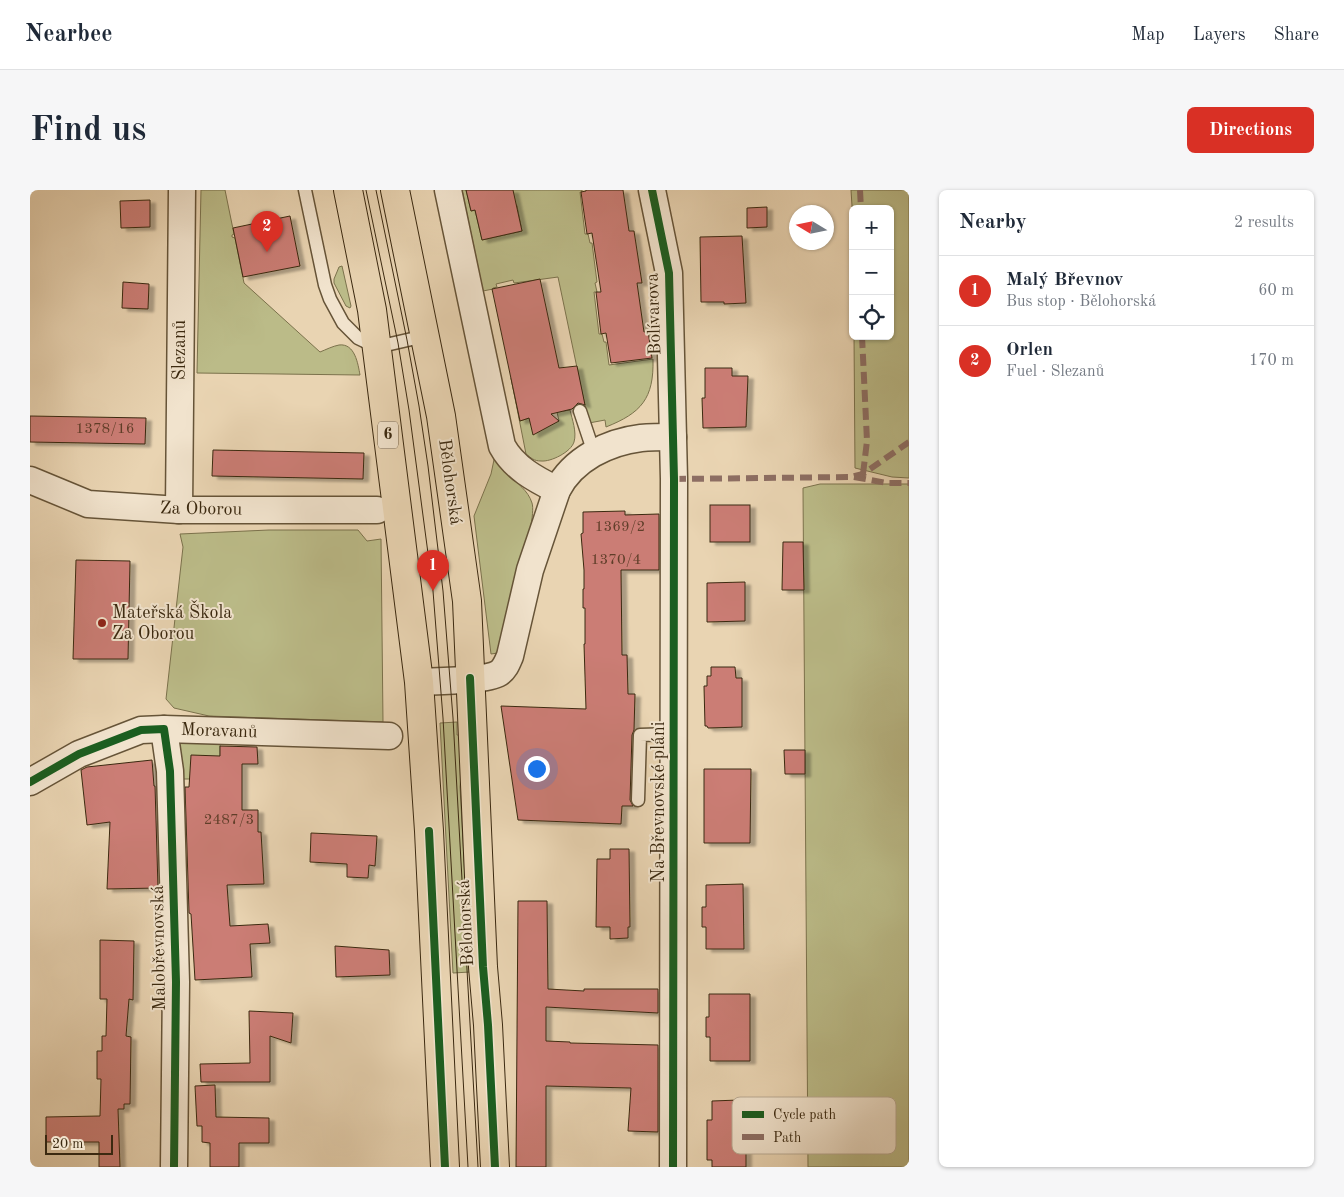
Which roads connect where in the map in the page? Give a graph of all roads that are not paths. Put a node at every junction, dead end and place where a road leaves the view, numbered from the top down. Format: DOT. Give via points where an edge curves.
graph roads {
  1 [pos="182,190"];
  2 [pos="305,190"];
  3 [pos="348,190"];
  4 [pos="394,190"];
  5 [pos="448,190"];
  6 [pos="652,190"];
  7 [pos="425,336"];
  8 [pos="377,346"];
  9 [pos="580,411"];
  10 [pos="673,437"];
  11 [pos="594,453"];
  12 [pos="30,480"];
  13 [pos="557,490"];
  14 [pos="179,510"];
  15 [pos="377,510"];
  16 [pos="470,678"];
  17 [pos="419,682"];
  18 [pos="164,729"];
  19 [pos="674,734"];
  20 [pos="389,736"];
  21 [pos="30,782"];
  22 [pos="638,800"];
  23 [pos="174,1167"];
  24 [pos="445,1167"];
  25 [pos="495,1167"];
  26 [pos="673,1167"];
  1 -- 14 [label="street, Slezanů"];
  2 -- 8 [label="lane" via="330,298 352,333"];
  3 -- 8 [label="main road, Bělohorská / 6"];
  4 -- 7 [label="main road, Bělohorská"];
  5 -- 13 [label="street" via="502,446 508,459"];
  6 -- 10 [label="street, Bolívarova" via="668,273"];
  7 -- 8 [label="lane"];
  7 -- 16 [label="main road, Bělohorská" via="464,582"];
  8 -- 17 [label="main road, Bělohorská / 6"];
  9 -- 11 [label="lane"];
  10 -- 11 [label="street" via="641,438"];
  10 -- 19 [label="street, Na Břevnovské pláni"];
  11 -- 13 [label="street" via="570,470"];
  12 -- 14 [label="street, Za Oborou" via="88,504"];
  13 -- 16 [label="street" via="530,570 507,664 495,675"];
  14 -- 15 [label="street, Za Oborou"];
  16 -- 17 [label="street"];
  16 -- 25 [label="main road, Bělohorská"];
  17 -- 24 [label="main road, Bělohorská / 6"];
  18 -- 20 [label="street, Moravanů"];
  18 -- 21 [label="street, Moravanů" via="141,730 79,754"];
  18 -- 23 [label="street, Malobřevnovská" via="170,771 176,982"];
  19 -- 22 [label="lane" via="640,735"];
  19 -- 26 [label="street, Na Břevnovské pláni"];
}
